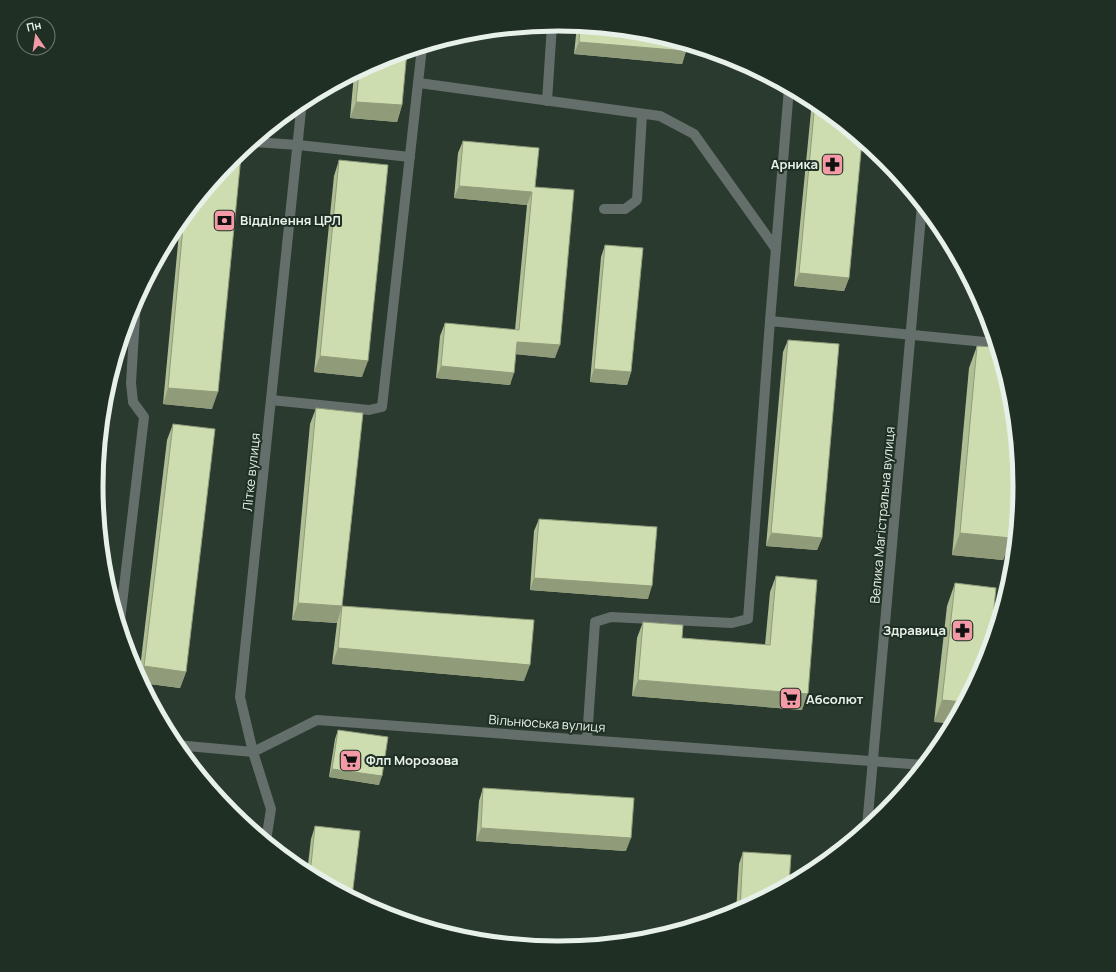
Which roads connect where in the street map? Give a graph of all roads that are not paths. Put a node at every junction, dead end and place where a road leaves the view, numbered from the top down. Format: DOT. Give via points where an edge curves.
graph roads {
  1 [pos="552,31"];
  2 [pos="421,52"];
  3 [pos="418,83"];
  4 [pos="789,94"];
  5 [pos="547,101"];
  6 [pos="301,111"];
  7 [pos="642,114"];
  8 [pos="260,142"];
  9 [pos="298,145"];
  10 [pos="410,158"];
  11 [pos="604,209"];
  12 [pos="921,212"];
  13 [pos="776,249"];
  14 [pos="135,320"];
  15 [pos="770,321"];
  16 [pos="910,334"];
  17 [pos="990,342"];
  18 [pos="271,400"];
  19 [pos="121,611"];
  20 [pos="587,739"];
  21 [pos="185,746"];
  22 [pos="253,752"];
  23 [pos="873,760"];
  24 [pos="918,764"];
  25 [pos="868,819"];
  26 [pos="267,835"];
  1 -- 5 [label="street"];
  2 -- 3 [label="street"];
  3 -- 5 [label="street"];
  3 -- 10 [label="street"];
  4 -- 13 [label="street"];
  5 -- 7 [label="street"];
  6 -- 9 [label="street, Літке вулиця"];
  7 -- 11 [label="street" via="637,200 625,209"];
  7 -- 13 [label="street" via="660,116 694,134"];
  8 -- 9 [label="street"];
  9 -- 10 [label="street"];
  9 -- 18 [label="street, Літке вулиця"];
  10 -- 18 [label="street" via="382,407 369,410"];
  12 -- 16 [label="street, Велика Магістральна вулиця"];
  13 -- 15 [label="street"];
  14 -- 19 [label="street" via="131,382 133,402 144,416"];
  15 -- 16 [label="street"];
  15 -- 20 [label="street" via="748,619 732,623 611,617 595,622"];
  16 -- 17 [label="street"];
  16 -- 23 [label="street, Велика Магістральна вулиця"];
  18 -- 22 [label="street, Літке вулиця" via="240,697"];
  20 -- 22 [label="street, Вільнюська вулиця" via="317,720"];
  20 -- 23 [label="street, Вільнюська вулиця"];
  21 -- 22 [label="street"];
  22 -- 26 [label="street, Літке вулиця" via="271,809"];
  23 -- 24 [label="street, Вільнюська вулиця"];
  23 -- 25 [label="street, Велика Магістральна вулиця"];
}
